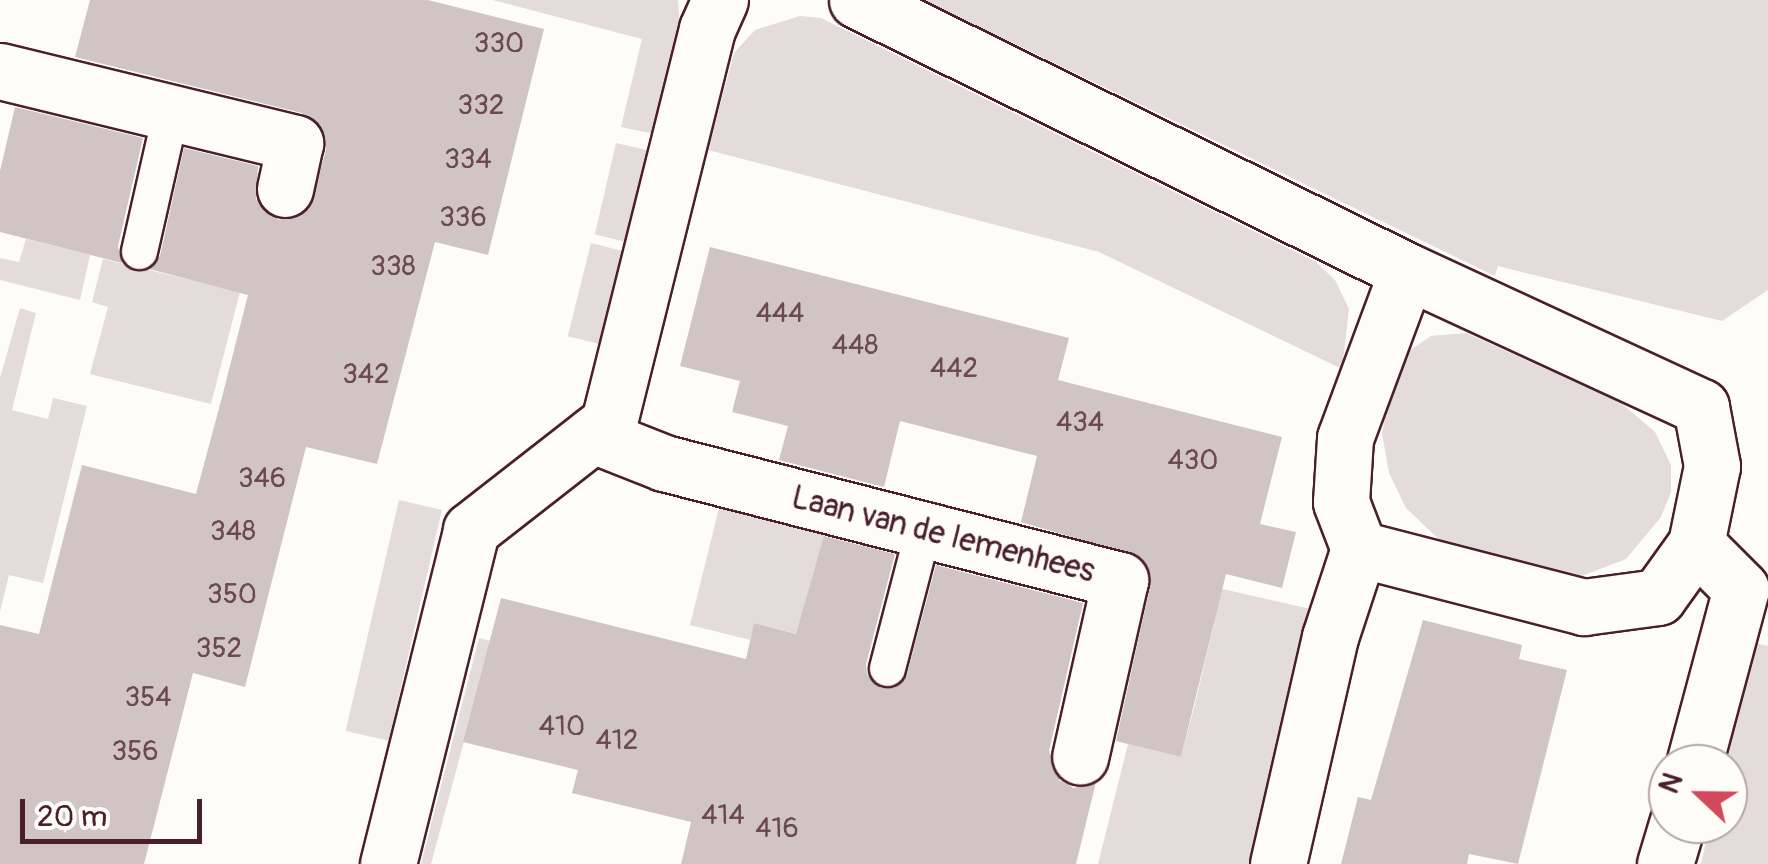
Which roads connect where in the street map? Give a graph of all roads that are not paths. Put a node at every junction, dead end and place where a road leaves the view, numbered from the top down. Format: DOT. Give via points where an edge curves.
graph roads {
  1 [pos="720,0"];
  2 [pos="856,0"];
  3 [pos="0,71"];
  4 [pos="170,114"];
  5 [pos="285,189"];
  6 [pos="139,251"];
  7 [pos="1407,271"];
  8 [pos="593,435"];
  9 [pos="923,530"];
  10 [pos="1696,544"];
  11 [pos="1359,549"];
  12 [pos="887,668"];
  13 [pos="1699,744"];
  14 [pos="1080,757"];
  15 [pos="388,864"];
  16 [pos="1278,864"];
  1 -- 8 [label="street" via="707,29 608,422"];
  2 -- 7 [label="street"];
  3 -- 4 [label="street"];
  4 -- 5 [label="street" via="295,143"];
  4 -- 6 [label="lane"];
  7 -- 10 [label="street" via="1701,407 1712,466"];
  7 -- 11 [label="street" via="1345,438 1341,502"];
  8 -- 9 [label="street, Laan van de Iemenhees" via="664,462"];
  8 -- 15 [label="street" via="471,530"];
  9 -- 12 [label="lane"];
  9 -- 14 [label="street, Laan van de Iemenhees" via="1120,580"];
  10 -- 11 [label="street" via="1658,596 1584,607"];
  10 -- 13 [label="street" via="1740,589"];
  11 -- 16 [label="street" via="1330,637"];
}
